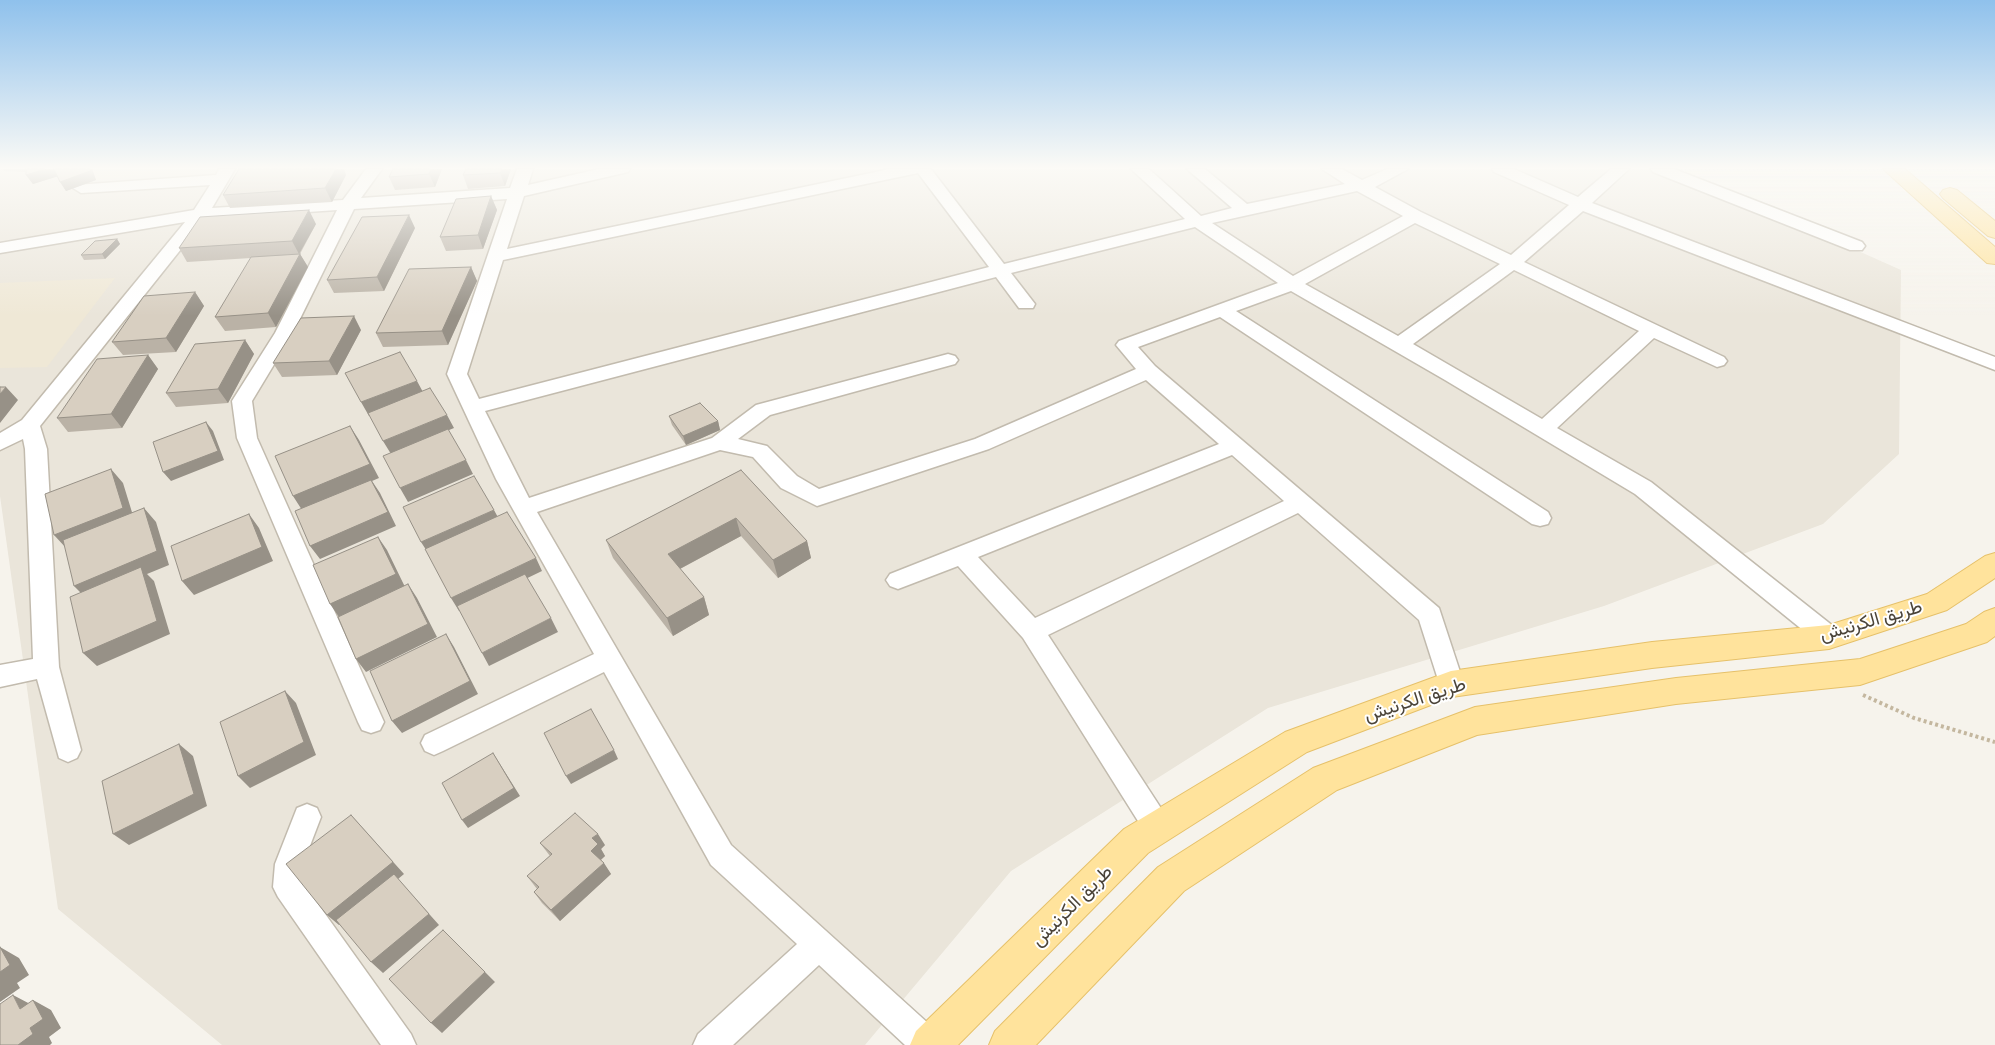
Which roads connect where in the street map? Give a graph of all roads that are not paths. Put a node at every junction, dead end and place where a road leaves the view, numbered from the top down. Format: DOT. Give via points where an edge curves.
graph roads {
  1 [pos="178,218"];
  2 [pos="197,218"];
  3 [pos="341,218"];
  4 [pos="508,218"];
  5 [pos="682,218"];
  6 [pos="960,218"];
  7 [pos="1193,218"];
  8 [pos="1211,218"];
  9 [pos="1412,218"];
  10 [pos="1419,218"];
  11 [pos="1564,218"];
  12 [pos="1616,218"];
  13 [pos="1784,218"];
  14 [pos="1949,218"];
  15 [pos="1978,218"];
  16 [pos="1197,221"];
  17 [pos="1995,232"];
  18 [pos="1856,246"];
  19 [pos="0,248"];
  20 [pos="496,257"];
  21 [pos="1995,258"];
  22 [pos="1512,263"];
  23 [pos="1000,270"];
  24 [pos="1292,284"];
  25 [pos="1026,304"];
  26 [pos="1222,310"];
  27 [pos="1652,330"];
  28 [pos="1399,345"];
  29 [pos="948,360"];
  30 [pos="1717,361"];
  31 [pos="1995,364"];
  32 [pos="1148,371"];
  33 [pos="473,407"];
  34 [pos="29,425"];
  35 [pos="1543,429"];
  36 [pos="0,443"];
  37 [pos="719,443"];
  38 [pos="1235,446"];
  39 [pos="1300,503"];
  40 [pos="524,508"];
  41 [pos="1540,518"];
  42 [pos="962,555"];
  43 [pos="1995,564"];
  44 [pos="898,580"];
  45 [pos="1995,620"];
  46 [pos="1032,631"];
  47 [pos="1829,637"];
  48 [pos="609,658"];
  49 [pos="46,667"];
  50 [pos="0,676"];
  51 [pos="1451,684"];
  52 [pos="371,722"];
  53 [pos="434,744"];
  54 [pos="68,750"];
  55 [pos="307,817"];
  56 [pos="1158,828"];
  57 [pos="819,945"];
  58 [pos="400,1045"];
  59 [pos="709,1045"];
  60 [pos="930,1045"];
  61 [pos="1009,1045"];
  1 -- 19 [label="street"];
  2 -- 34 [label="street"];
  3 -- 52 [label="street" via="284,333 242,401 247,438"];
  4 -- 20 [label="street"];
  5 -- 20 [label="street"];
  6 -- 23 [label="street"];
  7 -- 16 [label="street"];
  8 -- 16 [label="street"];
  9 -- 24 [label="street"];
  10 -- 22 [label="street"];
  11 -- 22 [label="street"];
  12 -- 31 [label="street"];
  13 -- 18 [label="street"];
  14 -- 21 [label="main road"];
  15 -- 17 [label="main road"];
  16 -- 23 [label="street"];
  16 -- 24 [label="street"];
  20 -- 33 [label="street" via="458,374"];
  22 -- 27 [label="street"];
  22 -- 28 [label="street"];
  23 -- 25 [label="street"];
  23 -- 33 [label="street"];
  24 -- 26 [label="street"];
  24 -- 28 [label="street"];
  26 -- 32 [label="street" via="1126,345"];
  26 -- 41 [label="street"];
  27 -- 30 [label="street"];
  27 -- 35 [label="street"];
  28 -- 35 [label="street"];
  29 -- 37 [label="street" via="763,410"];
  32 -- 37 [label="street" via="982,444 817,498 789,482 760,451"];
  32 -- 38 [label="street"];
  33 -- 40 [label="street"];
  34 -- 36 [label="street"];
  34 -- 49 [label="street" via="36,449"];
  35 -- 47 [label="street" via="1643,488"];
  37 -- 40 [label="street"];
  38 -- 39 [label="street"];
  38 -- 42 [label="street"];
  39 -- 46 [label="street"];
  39 -- 51 [label="street" via="1430,615"];
  40 -- 48 [label="street"];
  42 -- 44 [label="street"];
  42 -- 46 [label="street"];
  43 -- 47 [label="main road, طريق الكرنيش" via="1936,602"];
  45 -- 61 [label="main road, طريق الكرنيش" via="1976,632 1860,672 1676,691 1475,721 1326,779 1171,879"];
  46 -- 56 [label="street"];
  47 -- 51 [label="main road, طريق الكرنيش" via="1652,655"];
  48 -- 53 [label="street"];
  48 -- 57 [label="street" via="721,855"];
  49 -- 50 [label="street"];
  49 -- 54 [label="street"];
  51 -- 56 [label="main road, طريق الكرنيش" via="1296,742"];
  55 -- 58 [label="street" via="289,864 288,888"];
  56 -- 60 [label="main road, طريق الكرنيش" via="1136,842"];
  57 -- 59 [label="street"];
  57 -- 60 [label="street"];
}
